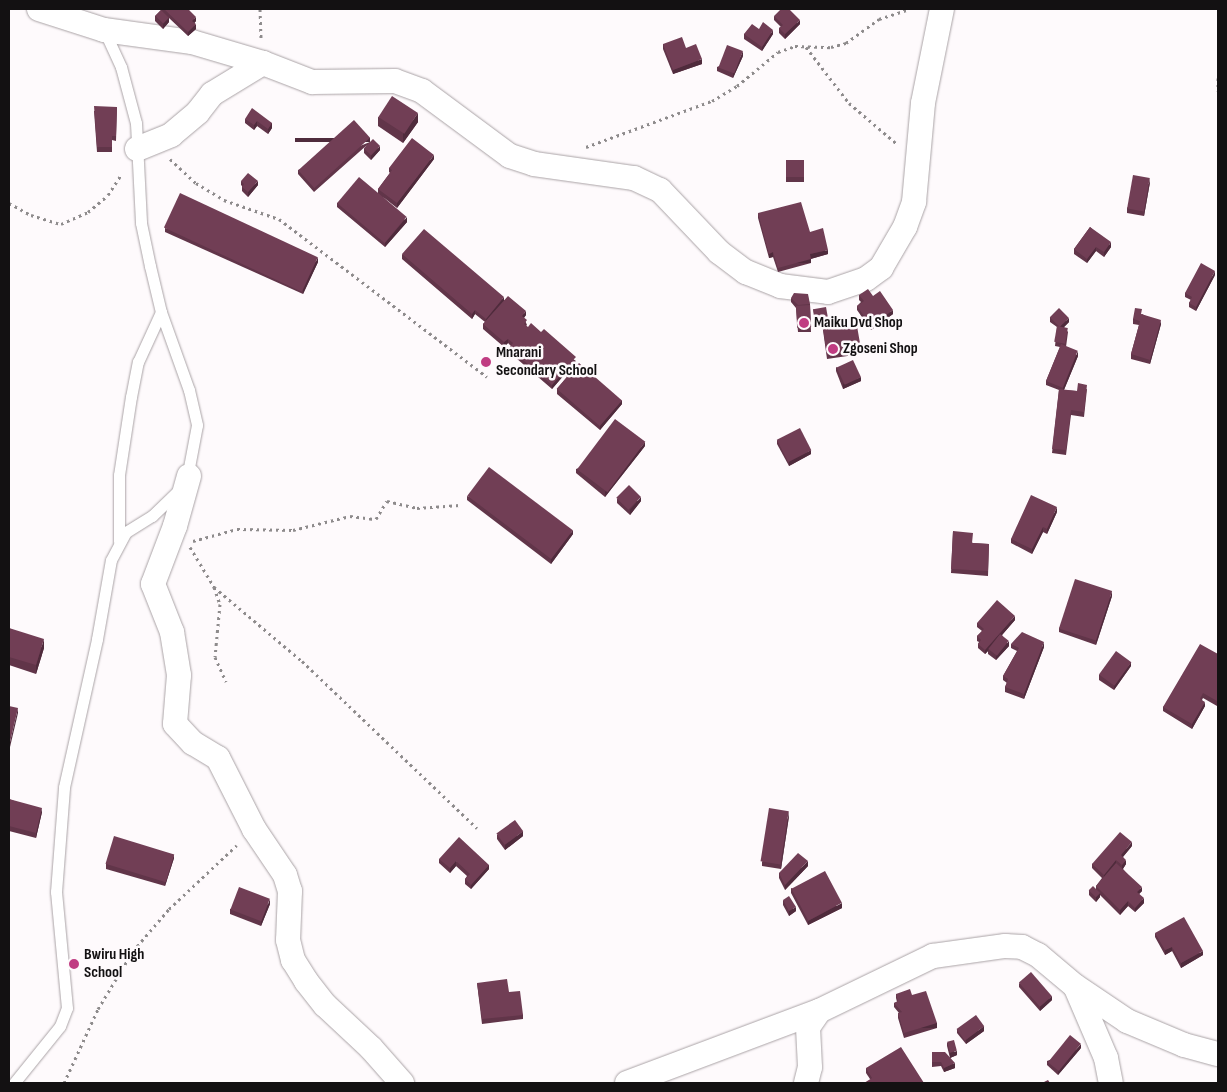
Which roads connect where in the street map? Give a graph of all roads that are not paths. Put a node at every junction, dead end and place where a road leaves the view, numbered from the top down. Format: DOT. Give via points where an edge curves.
graph roads {
  1 [pos="39,9"];
  2 [pos="91,9"];
  3 [pos="942,9"];
  4 [pos="104,30"];
  5 [pos="263,63"];
  6 [pos="148,146"];
  7 [pos="161,312"];
  8 [pos="189,476"];
  9 [pos="119,540"];
  10 [pos="1075,986"];
  11 [pos="819,1011"];
  12 [pos="1218,1054"];
  13 [pos="14,1083"];
  14 [pos="402,1083"];
  15 [pos="627,1083"];
  16 [pos="806,1083"];
  17 [pos="1111,1083"];
  1 -- 4 [label="street"];
  2 -- 4 [label="street"];
  3 -- 5 [label="street" via="923,103 914,202 908,219 892,254 881,268 866,279 828,292 780,286 746,272 719,252 660,190 634,178 534,164 510,156 422,90 396,81 312,82"];
  4 -- 5 [label="street" via="192,42"];
  4 -- 6 [label="lane" via="128,92 136,123"];
  5 -- 6 [label="street" via="226,83 184,125"];
  6 -- 7 [label="lane" via="141,223"];
  7 -- 8 [label="lane" via="190,390 197,425"];
  7 -- 9 [label="lane" via="138,362 131,397 119,475"];
  8 -- 9 [label="lane" via="172,500 133,526"];
  8 -- 14 [label="street" via="175,526 153,584 172,632 179,675 175,724 193,743 218,758 254,830 285,875 290,891 288,940 293,960 325,1005 371,1048"];
  9 -- 13 [label="lane" via="111,560 98,639 64,787 56,892 67,1008 60,1026"];
  10 -- 11 [label="street" via="1038,955 1022,947 988,948 933,956"];
  10 -- 12 [label="street" via="1127,1021 1184,1045"];
  10 -- 17 [label="street" via="1106,1058"];
  11 -- 15 [label="street"];
  11 -- 16 [label="street" via="808,1026 810,1068"];
}
